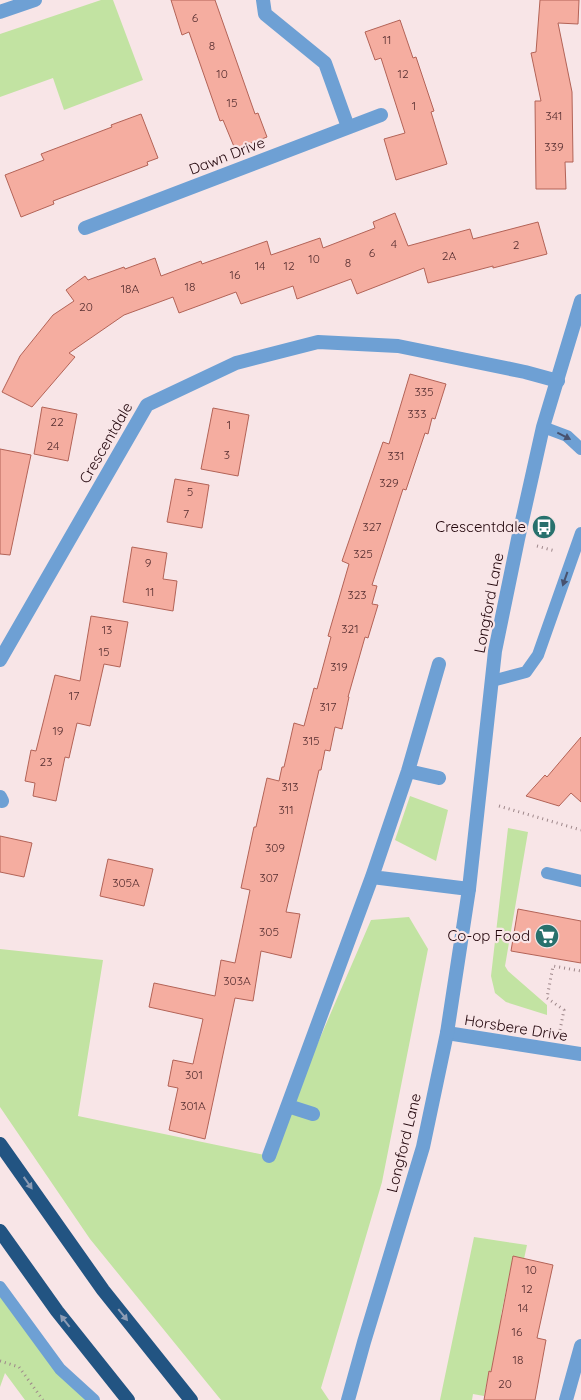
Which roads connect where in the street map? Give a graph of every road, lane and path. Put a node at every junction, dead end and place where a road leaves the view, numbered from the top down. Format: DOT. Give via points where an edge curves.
graph roads {
  1 [pos="35,0"];
  2 [pos="263,0"];
  3 [pos="0,12"];
  4 [pos="382,114"];
  5 [pos="348,127"];
  6 [pos="85,228"];
  7 [pos="581,301"];
  8 [pos="558,381"];
  9 [pos="543,427"];
  10 [pos="581,449"];
  11 [pos="581,533"];
  12 [pos="534,544"];
  13 [pos="558,552"];
  14 [pos="0,660"];
  15 [pos="439,664"];
  16 [pos="492,681"];
  17 [pos="408,770"];
  18 [pos="439,778"];
  19 [pos="479,801"];
  20 [pos="581,830"];
  21 [pos="547,873"];
  22 [pos="372,877"];
  23 [pos="581,881"];
  24 [pos="469,888"];
  25 [pos="581,971"];
  26 [pos="562,1021"];
  27 [pos="447,1033"];
  28 [pos="581,1054"];
  29 [pos="288,1106"];
  30 [pos="313,1114"];
  31 [pos="0,1144"];
  32 [pos="269,1156"];
  33 [pos="0,1230"];
  34 [pos="0,1288"];
  35 [pos="581,1346"];
  36 [pos="0,1361"];
  37 [pos="43,1400"];
  38 [pos="94,1400"];
  39 [pos="128,1400"];
  40 [pos="191,1400"];
  41 [pos="348,1400"];
  42 [pos="566,1400"];
  1 -- 3 [label="street"];
  2 -- 5 [label="street" via="265,14 325,63"];
  4 -- 5 [label="street, Dawn Drive"];
  5 -- 6 [label="street, Dawn Drive"];
  7 -- 8 [label="street, Longford Lane"];
  8 -- 9 [label="street, Longford Lane"];
  8 -- 14 [label="street, Crescentdale" via="398,346 318,342 236,363 147,405"];
  9 -- 10 [label="lane, one-way" via="567,436"];
  9 -- 16 [label="street, Longford Lane" via="495,651"];
  11 -- 16 [label="lane, one-way" via="538,655 526,672"];
  12 -- 13 [label="path"];
  15 -- 17 [label="street"];
  16 -- 19 [label="street, Longford Lane"];
  17 -- 18 [label="street"];
  17 -- 22 [label="street"];
  19 -- 20 [label="path"];
  19 -- 24 [label="street, Longford Lane"];
  21 -- 23 [label="lane"];
  22 -- 24 [label="street"];
  22 -- 29 [label="street"];
  24 -- 27 [label="street, Longford Lane"];
  25 -- 26 [label="path" via="553,966 547,998 564,1010"];
  27 -- 28 [label="street, Horsbere Drive"];
  27 -- 41 [label="street, Longford Lane" via="423,1147"];
  29 -- 30 [label="street"];
  29 -- 32 [label="street"];
  31 -- 40 [label="highway, one-way" via="103,1290"];
  39 -- 33 [label="highway, one-way" via="57,1311"];
  34 -- 38 [label="lane" via="60,1368"];
  35 -- 42 [label="street"];
  36 -- 37 [label="path" via="19,1366"];
}
